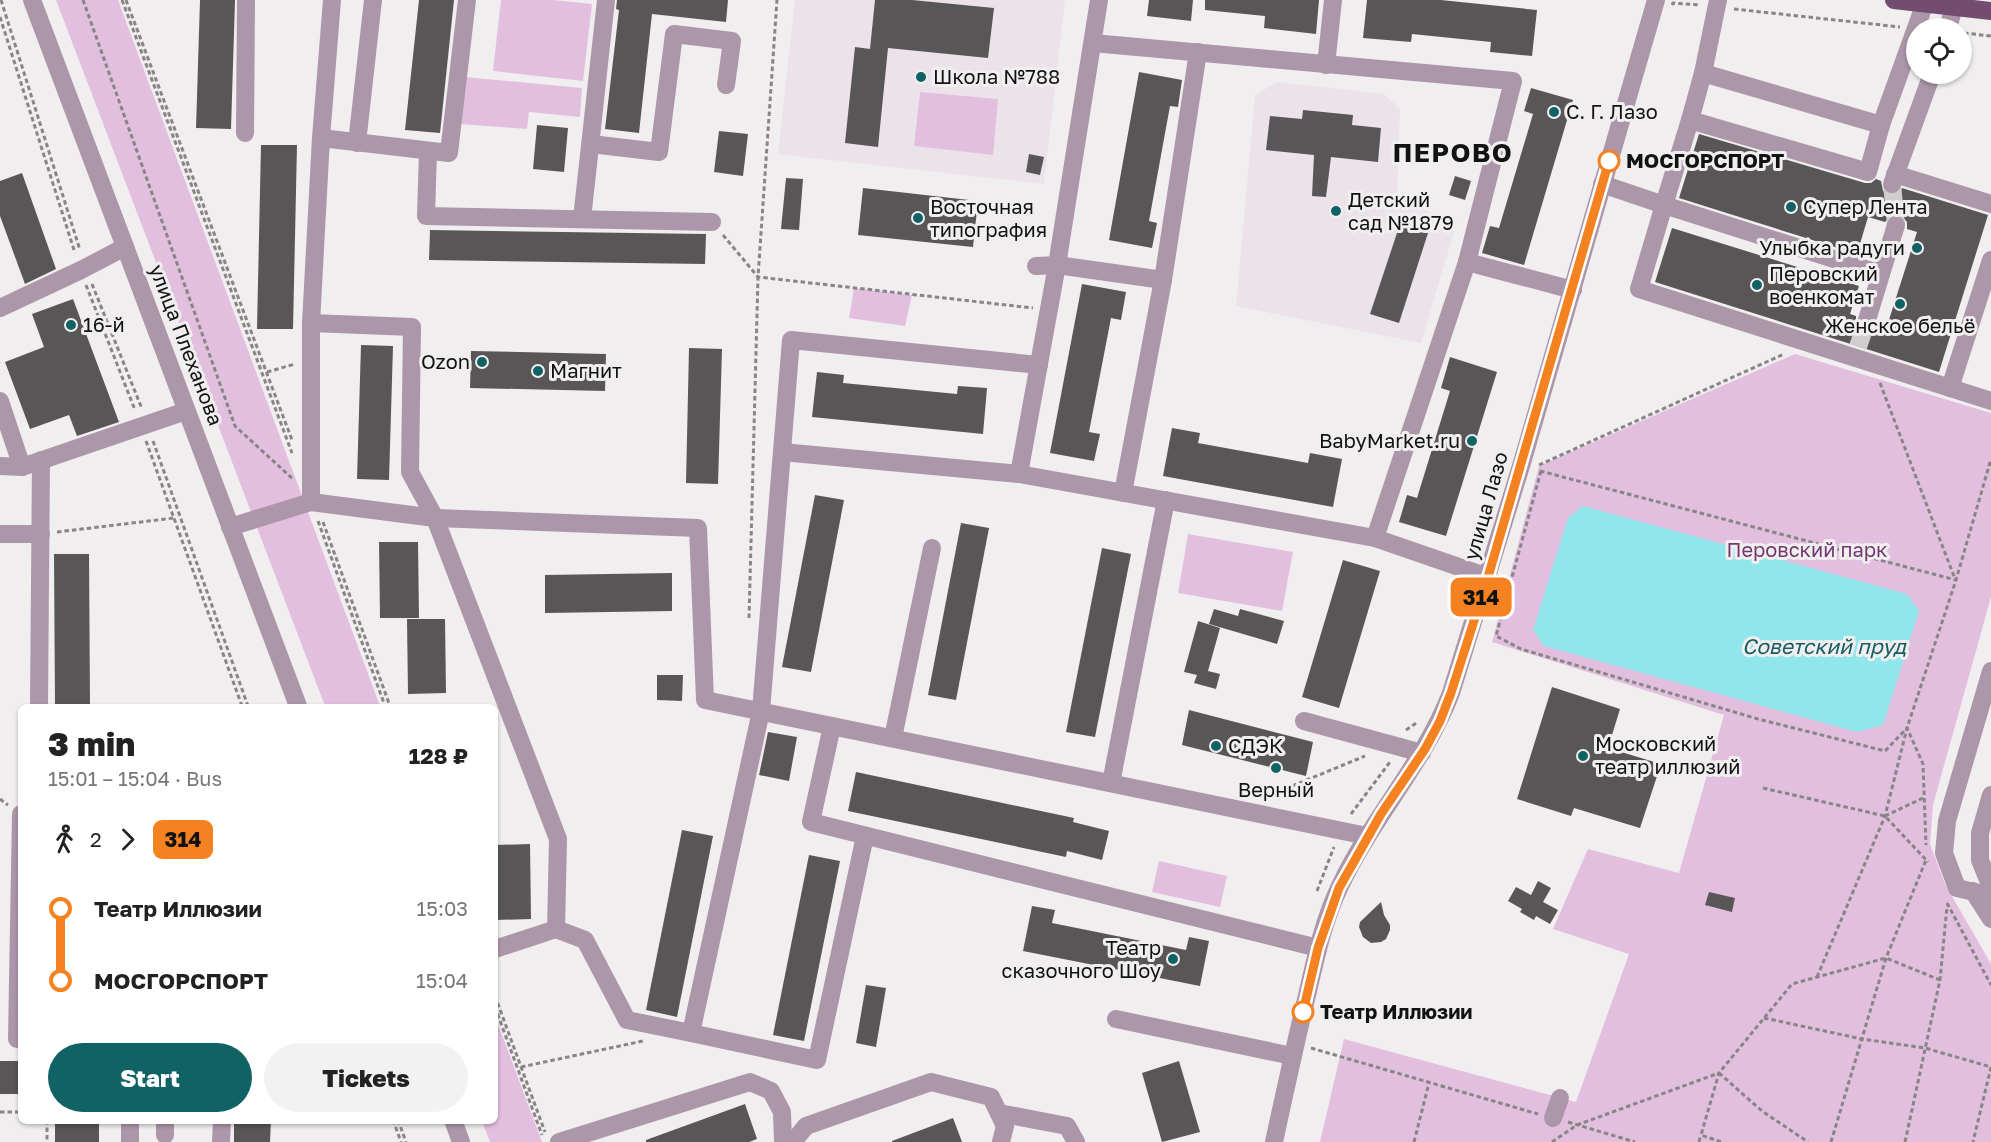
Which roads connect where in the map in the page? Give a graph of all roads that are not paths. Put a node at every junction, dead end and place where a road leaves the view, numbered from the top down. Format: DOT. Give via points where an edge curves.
graph roads {
  1 [pos="32,0"];
  2 [pos="246,0"];
  3 [pos="332,0"];
  4 [pos="373,0"];
  5 [pos="467,0"];
  6 [pos="606,0"];
  7 [pos="1100,0"];
  8 [pos="1333,0"];
  9 [pos="1894,0"];
  10 [pos="1665,1"];
  11 [pos="1925,3"];
  12 [pos="1717,4"];
  13 [pos="1954,7"];
  14 [pos="1991,11"];
  15 [pos="1920,18"];
  16 [pos="1951,18"];
  17 [pos="1093,43"];
  18 [pos="1198,52"];
  19 [pos="1906,56"];
  20 [pos="1326,65"];
  21 [pos="1703,73"];
  22 [pos="1928,84"];
  23 [pos="726,85"];
  24 [pos="1690,120"];
  25 [pos="1881,125"];
  26 [pos="245,133"];
  27 [pos="321,138"];
  28 [pos="357,143"];
  29 [pos="591,144"];
  30 [pos="428,151"];
  31 [pos="1602,184"];
  32 [pos="1991,204"];
  33 [pos="1664,205"];
  34 [pos="582,219"];
  35 [pos="712,222"];
  36 [pos="1896,225"];
  37 [pos="125,247"];
  38 [pos="1991,260"];
  39 [pos="1467,262"];
  40 [pos="1057,265"];
  41 [pos="1036,266"];
  42 [pos="1881,274"];
  43 [pos="1163,280"];
  44 [pos="1573,290"];
  45 [pos="0,308"];
  46 [pos="1867,320"];
  47 [pos="311,323"];
  48 [pos="1039,365"];
  49 [pos="1950,388"];
  50 [pos="0,401"];
  51 [pos="1991,401"];
  52 [pos="186,411"];
  53 [pos="782,452"];
  54 [pos="41,460"];
  55 [pos="0,466"];
  56 [pos="22,467"];
  57 [pos="1019,474"];
  58 [pos="1123,493"];
  59 [pos="1166,500"];
  60 [pos="314,502"];
  61 [pos="435,518"];
  62 [pos="230,527"];
  63 [pos="0,534"];
  64 [pos="41,534"];
  65 [pos="1375,538"];
  66 [pos="932,548"];
  67 [pos="1488,577"];
  68 [pos="1991,670"];
  69 [pos="39,704"];
  70 [pos="297,704"];
  71 [pos="761,711"];
  72 [pos="1304,721"];
  73 [pos="832,726"];
  74 [pos="893,738"];
  75 [pos="1422,753"];
  76 [pos="1110,783"];
  77 [pos="1991,795"];
  78 [pos="865,836"];
  79 [pos="1367,836"];
  80 [pos="1991,886"];
  81 [pos="1973,891"];
  82 [pos="1991,896"];
  83 [pos="18,898"];
  84 [pos="1991,919"];
  85 [pos="556,929"];
  86 [pos="498,948"];
  87 [pos="1318,948"];
  88 [pos="1116,1019"];
  89 [pos="691,1033"];
  90 [pos="13,1039"];
  91 [pos="1294,1050"];
  92 [pos="1560,1098"];
  93 [pos="999,1113"];
  94 [pos="1553,1118"];
  95 [pos="130,1124"];
  96 [pos="222,1124"];
  97 [pos="454,1124"];
  98 [pos="130,1142"];
  99 [pos="221,1142"];
  100 [pos="461,1142"];
  101 [pos="559,1142"];
  102 [pos="783,1142"];
  103 [pos="794,1142"];
  104 [pos="1001,1142"];
  105 [pos="1076,1142"];
  106 [pos="1274,1142"];
  1 -- 37 [label="street, улица Плеханова"];
  2 -- 26 [label="street"];
  3 -- 27 [label="street"];
  4 -- 28 [label="street"];
  5 -- 30 [label="street" via="449,153"];
  6 -- 29 [label="street"];
  7 -- 17 [label="street"];
  8 -- 20 [label="street"];
  9 -- 11 [label="main road"];
  10 -- 31 [label="street, улица Лазо"];
  11 -- 13 [label="main road"];
  11 -- 15 [label="street"];
  12 -- 21 [label="street"];
  13 -- 14 [label="main road"];
  13 -- 16 [label="street"];
  17 -- 18 [label="street"];
  17 -- 40 [label="street"];
  18 -- 20 [label="street"];
  18 -- 43 [label="street"];
  19 -- 25 [label="street"];
  20 -- 39 [label="street" via="1513,81"];
  21 -- 24 [label="street"];
  21 -- 25 [label="street"];
  22 -- 32 [label="street" via="1893,179"];
  23 -- 29 [label="street" via="732,41 674,34 659,152"];
  24 -- 25 [label="street" via="1868,172"];
  24 -- 33 [label="street"];
  27 -- 28 [label="street"];
  27 -- 47 [label="street"];
  28 -- 30 [label="street"];
  29 -- 34 [label="street"];
  30 -- 34 [label="street" via="426,216"];
  31 -- 33 [label="street"];
  31 -- 44 [label="street, улица Лазо"];
  33 -- 42 [label="street"];
  33 -- 49 [label="street" via="1639,289"];
  34 -- 35 [label="street"];
  36 -- 42 [label="street"];
  37 -- 45 [label="street"];
  37 -- 52 [label="street, улица Плеханова"];
  38 -- 49 [label="street"];
  39 -- 44 [label="street"];
  39 -- 65 [label="street"];
  40 -- 41 [label="street"];
  40 -- 43 [label="street"];
  40 -- 48 [label="street"];
  42 -- 46 [label="street"];
  43 -- 58 [label="street"];
  44 -- 67 [label="street, улица Лазо"];
  47 -- 60 [label="street"];
  47 -- 61 [label="street" via="412,327 410,472"];
  48 -- 53 [label="street" via="792,340"];
  48 -- 57 [label="street"];
  49 -- 51 [label="street"];
  50 -- 56 [label="street"];
  52 -- 54 [label="street"];
  52 -- 62 [label="street, улица Плеханова"];
  53 -- 57 [label="street"];
  53 -- 71 [label="street"];
  54 -- 56 [label="street"];
  54 -- 64 [label="street"];
  55 -- 56 [label="street"];
  57 -- 58 [label="street"];
  58 -- 59 [label="street"];
  59 -- 65 [label="street"];
  59 -- 76 [label="street"];
  60 -- 61 [label="street"];
  60 -- 62 [label="street"];
  61 -- 71 [label="street" via="698,528 705,700"];
  61 -- 85 [label="street" via="558,839"];
  62 -- 70 [label="street, улица Плеханова"];
  63 -- 64 [label="street"];
  64 -- 69 [label="street"];
  65 -- 67 [label="street"];
  66 -- 74 [label="street"];
  67 -- 75 [label="street, улица Лазо" via="1451,693"];
  68 -- 81 [label="street" via="1947,820 1944,853 1957,888"];
  71 -- 73 [label="street"];
  71 -- 89 [label="street"];
  72 -- 75 [label="street"];
  73 -- 74 [label="street"];
  73 -- 78 [label="street" via="811,822"];
  74 -- 76 [label="street"];
  75 -- 79 [label="street, улица Лазо"];
  76 -- 79 [label="street"];
  77 -- 80 [label="street" via="1980,833 1980,860"];
  78 -- 87 [label="street"];
  78 -- 89 [label="street" via="817,1060"];
  79 -- 87 [label="street, улица Лазо" via="1339,888"];
  81 -- 82 [label="street"];
  81 -- 84 [label="street"];
  83 -- 90 [label="street"];
  85 -- 86 [label="street"];
  85 -- 89 [label="street" via="585,940 627,1020"];
  87 -- 91 [label="street, улица Лазо"];
  88 -- 91 [label="street"];
  91 -- 106 [label="street, улица Лазо"];
  92 -- 94 [label="street"];
  93 -- 103 [label="street" via="991,1097 931,1082 806,1126"];
  93 -- 104 [label="street" via="1005,1126"];
  93 -- 105 [label="street" via="1067,1126"];
  95 -- 98 [label="street"];
  96 -- 99 [label="street"];
  97 -- 100 [label="street"];
  101 -- 102 [label="street" via="750,1082 771,1091 782,1112"];
}
